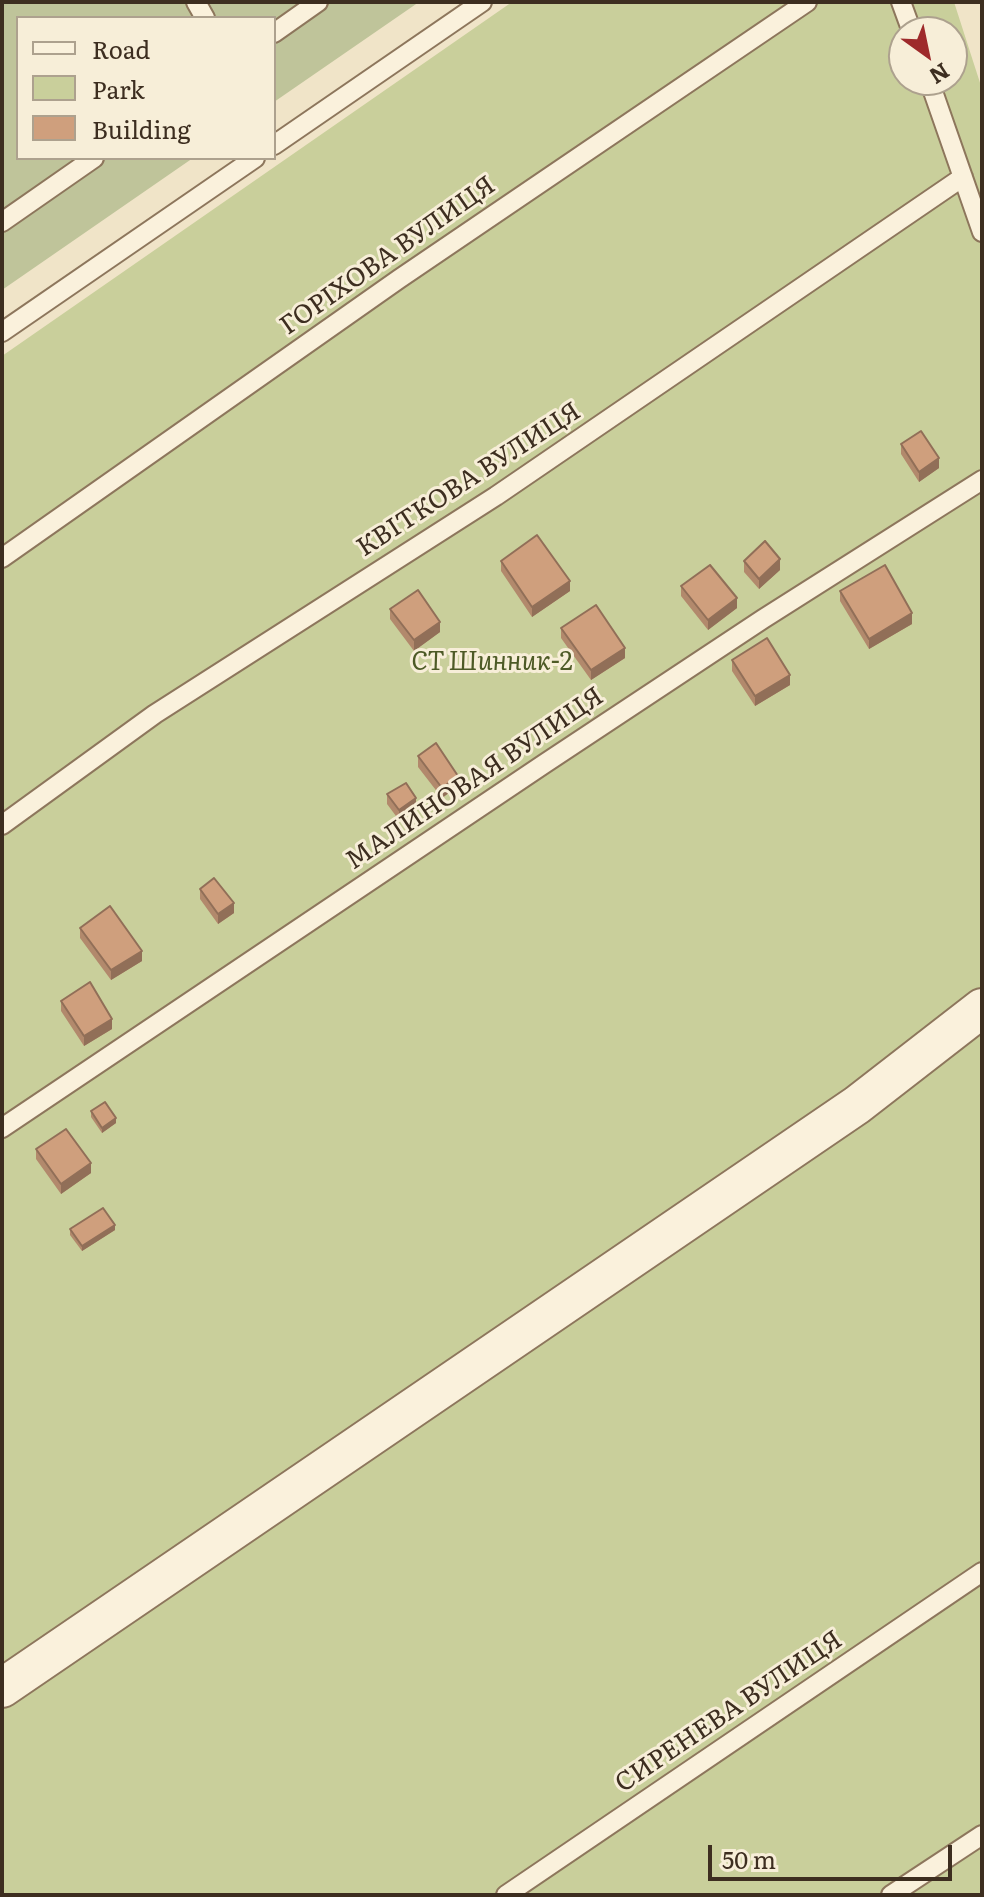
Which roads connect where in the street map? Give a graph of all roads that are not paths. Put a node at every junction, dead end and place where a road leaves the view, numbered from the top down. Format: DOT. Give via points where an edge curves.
graph roads {
  1 [pos="318,2"];
  2 [pos="482,2"];
  3 [pos="807,2"];
  4 [pos="276,32"];
  5 [pos="935,96"];
  6 [pos="276,144"];
  7 [pos="91,160"];
  8 [pos="252,160"];
  9 [pos="963,177"];
  10 [pos="2,222"];
  11 [pos="982,232"];
  12 [pos="2,332"];
  13 [pos="982,480"];
  14 [pos="2,558"];
  15 [pos="2,825"];
  16 [pos="982,1008"];
  17 [pos="2,1128"];
  18 [pos="982,1572"];
  19 [pos="2,1688"];
  20 [pos="982,1835"];
  21 [pos="506,1895"];
  22 [pos="891,1895"];
  1 -- 4 [label="lane"];
  2 -- 6 [label="lane"];
  3 -- 14 [label="lane, ГОРІХОВА ВУЛИЦЯ"];
  5 -- 9 [label="lane"];
  7 -- 10 [label="lane"];
  8 -- 12 [label="lane"];
  9 -- 11 [label="lane"];
  9 -- 15 [label="lane, КВІТКОВА ВУЛИЦЯ" via="496,496 155,714"];
  13 -- 17 [label="lane, МАЛИНОВАЯ ВУЛИЦЯ" via="531,772"];
  16 -- 19 [label="street" via="857,1105"];
  18 -- 21 [label="lane, СИРЕНЕВА ВУЛИЦЯ"];
  20 -- 22 [label="lane"];
}
